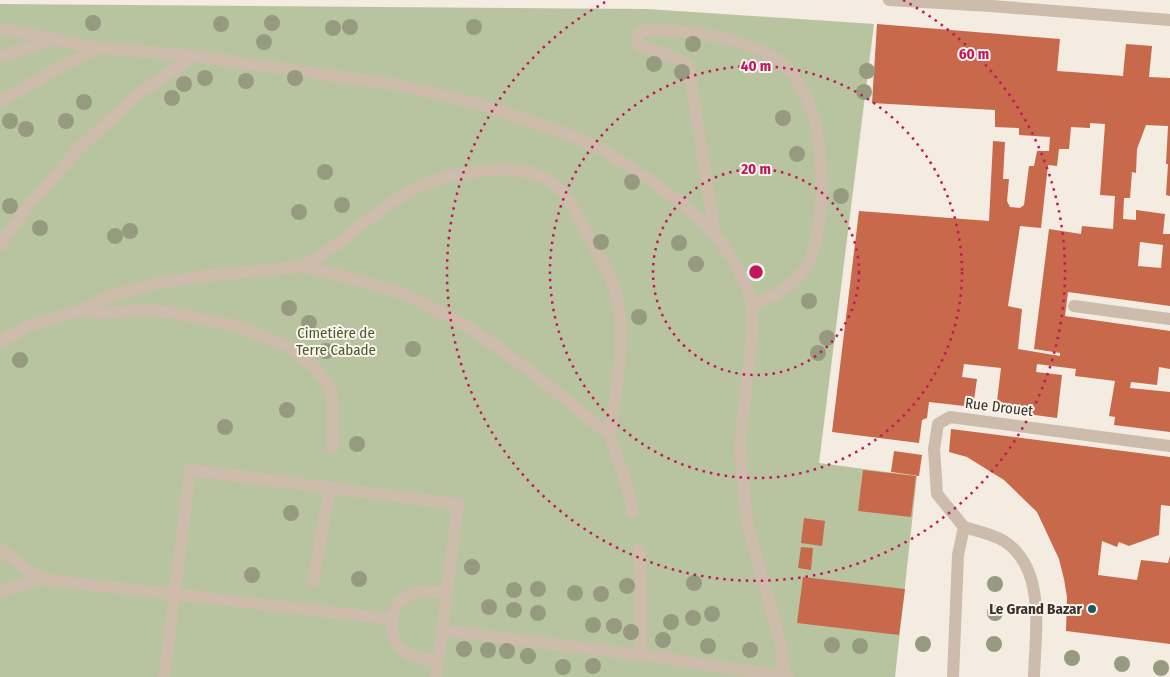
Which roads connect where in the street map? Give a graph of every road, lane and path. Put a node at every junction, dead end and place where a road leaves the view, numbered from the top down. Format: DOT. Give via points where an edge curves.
graph roads {
  1 [pos="889,0"];
  2 [pos="900,0"];
  3 [pos="1170,20"];
  4 [pos="0,30"];
  5 [pos="52,40"];
  6 [pos="99,48"];
  7 [pos="194,56"];
  8 [pos="0,57"];
  9 [pos="0,102"];
  10 [pos="715,235"];
  11 [pos="0,245"];
  12 [pos="304,266"];
  13 [pos="751,305"];
  14 [pos="1074,306"];
  15 [pos="83,310"];
  16 [pos="1170,319"];
  17 [pos="0,343"];
  18 [pos="610,435"];
  19 [pos="1170,446"];
  20 [pos="333,448"];
  21 [pos="330,488"];
  22 [pos="633,513"];
  23 [pos="964,527"];
  24 [pos="0,549"];
  25 [pos="639,549"];
  26 [pos="40,579"];
  27 [pos="313,581"];
  28 [pos="0,591"];
  29 [pos="447,593"];
  30 [pos="174,594"];
  31 [pos="392,619"];
  32 [pos="442,630"];
  33 [pos="641,655"];
  34 [pos="438,661"];
  35 [pos="164,677"];
  36 [pos="436,677"];
  37 [pos="785,677"];
  38 [pos="953,677"];
  39 [pos="1034,677"];
  1 -- 2 [label="street"];
  2 -- 3 [label="street"];
  4 -- 5 [label="street"];
  5 -- 6 [label="street"];
  5 -- 8 [label="street"];
  6 -- 7 [label="street"];
  6 -- 9 [label="street"];
  7 -- 10 [label="street" via="398,85 476,103 565,133 605,151 644,176 682,203"];
  7 -- 11 [label="street" via="136,96 78,150 25,210"];
  10 -- 13 [label="street" via="738,267"];
  10 -- 13 [label="street" via="689,69 681,60 639,45 640,32 649,29 726,38 755,48 787,68 807,98 819,141 818,232 803,272 771,298"];
  12 -- 15 [label="street" via="153,284 107,297"];
  12 -- 18 [label="street" via="403,293 434,307 511,356"];
  12 -- 18 [label="street" via="324,255 382,209 426,184 449,176 488,170 527,173 544,178 567,198 606,268 618,303 620,340"];
  13 -- 37 [label="street" via="753,328 740,445 747,523 781,644"];
  14 -- 16 [label="street"];
  15 -- 17 [label="street" via="28,326"];
  15 -- 20 [label="street" via="176,313 239,327 288,346 317,369 327,382 332,394"];
  18 -- 22 [label="street"];
  19 -- 23 [label="street, Rue Drouet" via="950,418 938,424 934,449 937,494"];
  21 -- 27 [label="street"];
  21 -- 29 [label="street" via="458,504"];
  21 -- 30 [label="street" via="190,470"];
  23 -- 38 [label="street" via="958,555"];
  23 -- 39 [label="street" via="1003,540 1028,568 1035,593"];
  24 -- 26 [label="street"];
  25 -- 33 [label="street"];
  26 -- 28 [label="street"];
  26 -- 30 [label="street"];
  29 -- 31 [label="street" via="411,594 403,599"];
  29 -- 32 [label="street"];
  30 -- 31 [label="street"];
  30 -- 35 [label="street"];
  31 -- 34 [label="street" via="393,635 404,651 412,656"];
  32 -- 33 [label="street"];
  32 -- 34 [label="street"];
  33 -- 37 [label="street"];
  34 -- 36 [label="street"];
}
